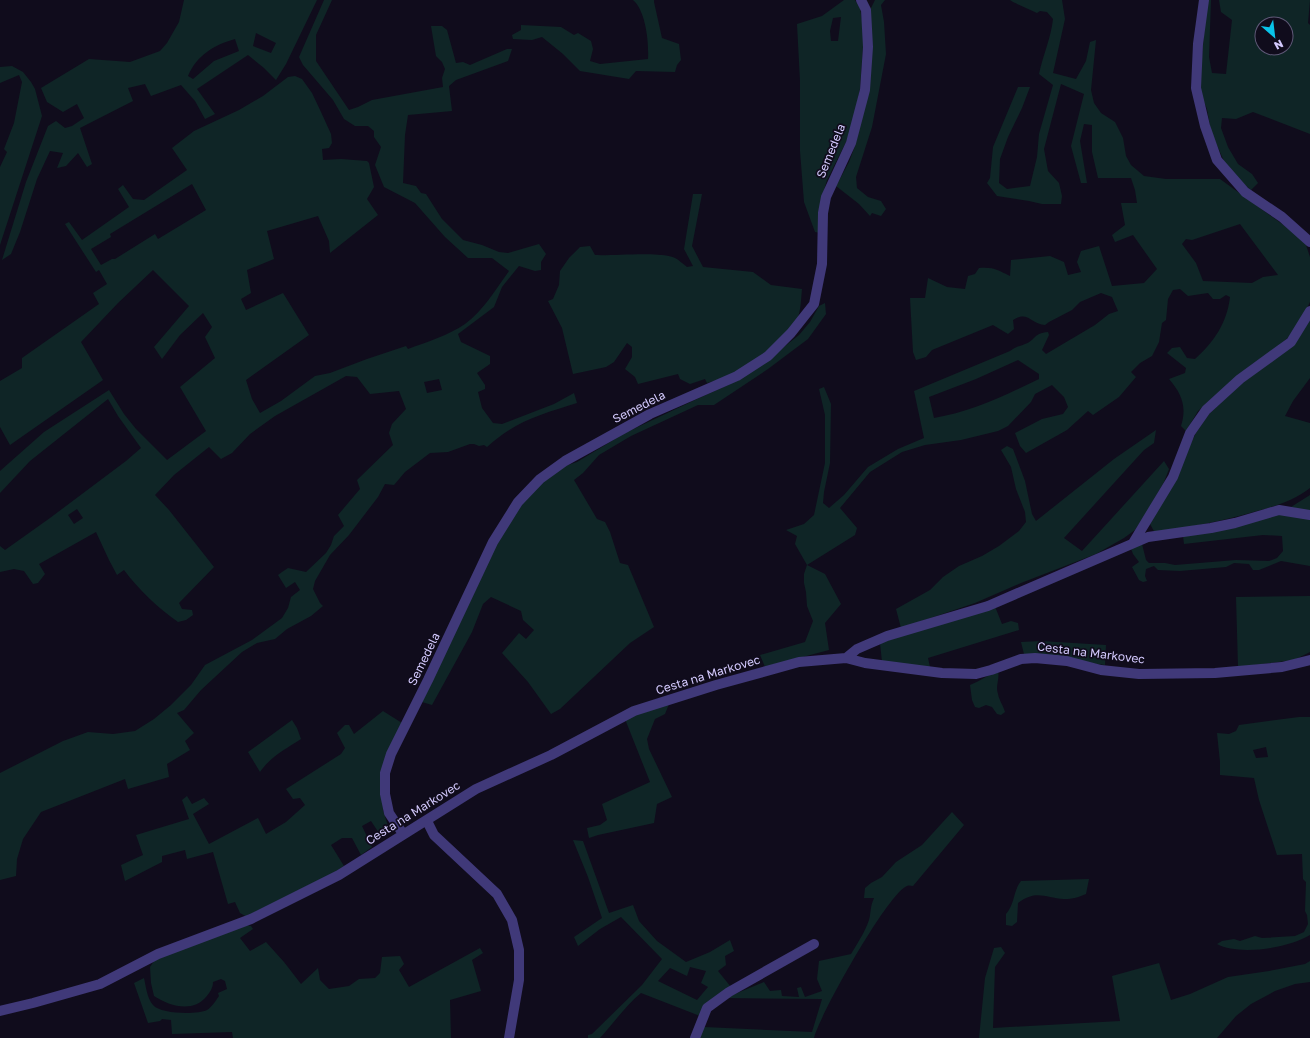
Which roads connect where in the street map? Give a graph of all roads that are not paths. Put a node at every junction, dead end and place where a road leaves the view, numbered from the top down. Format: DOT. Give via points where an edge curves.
graph roads {
  1 [pos="861,0"];
  2 [pos="1204,0"];
  3 [pos="1310,242"];
  4 [pos="1310,311"];
  5 [pos="1310,514"];
  6 [pos="1133,543"];
  7 [pos="846,658"];
  8 [pos="1310,660"];
  9 [pos="427,820"];
  10 [pos="403,834"];
  11 [pos="814,944"];
  12 [pos="0,1011"];
  13 [pos="509,1038"];
  14 [pos="695,1038"];
  1 -- 10 [label="street, Semedela" via="866,10 868,47 865,90 851,143 826,197 823,213 822,264 814,304 773,351 737,376 650,414 565,461 540,479 518,502 493,542 391,754 385,772 385,794 389,813"];
  2 -- 3 [label="street" via="1196,88 1217,160 1245,192 1282,217"];
  4 -- 6 [label="street" via="1291,342 1240,379 1206,410 1190,433 1173,477"];
  5 -- 6 [label="street, Cesta na Markovec" via="1279,510 1223,526 1148,537"];
  6 -- 7 [label="street, Cesta na Markovec" via="988,606 887,636 857,649"];
  7 -- 8 [label="street, Cesta na Markovec" via="865,663 942,673 976,674 1021,659 1035,658 1139,674 1222,672 1282,667"];
  7 -- 9 [label="street, Cesta na Markovec" via="799,662 634,711 551,755 476,790"];
  9 -- 10 [label="street, Cesta na Markovec"];
  9 -- 13 [label="street" via="434,835 497,894 512,920 518,950 519,980"];
  10 -- 12 [label="street, Cesta na Markovec" via="339,875 251,919 158,954 100,984"];
  11 -- 14 [label="street" via="729,992 707,1008"];
}
